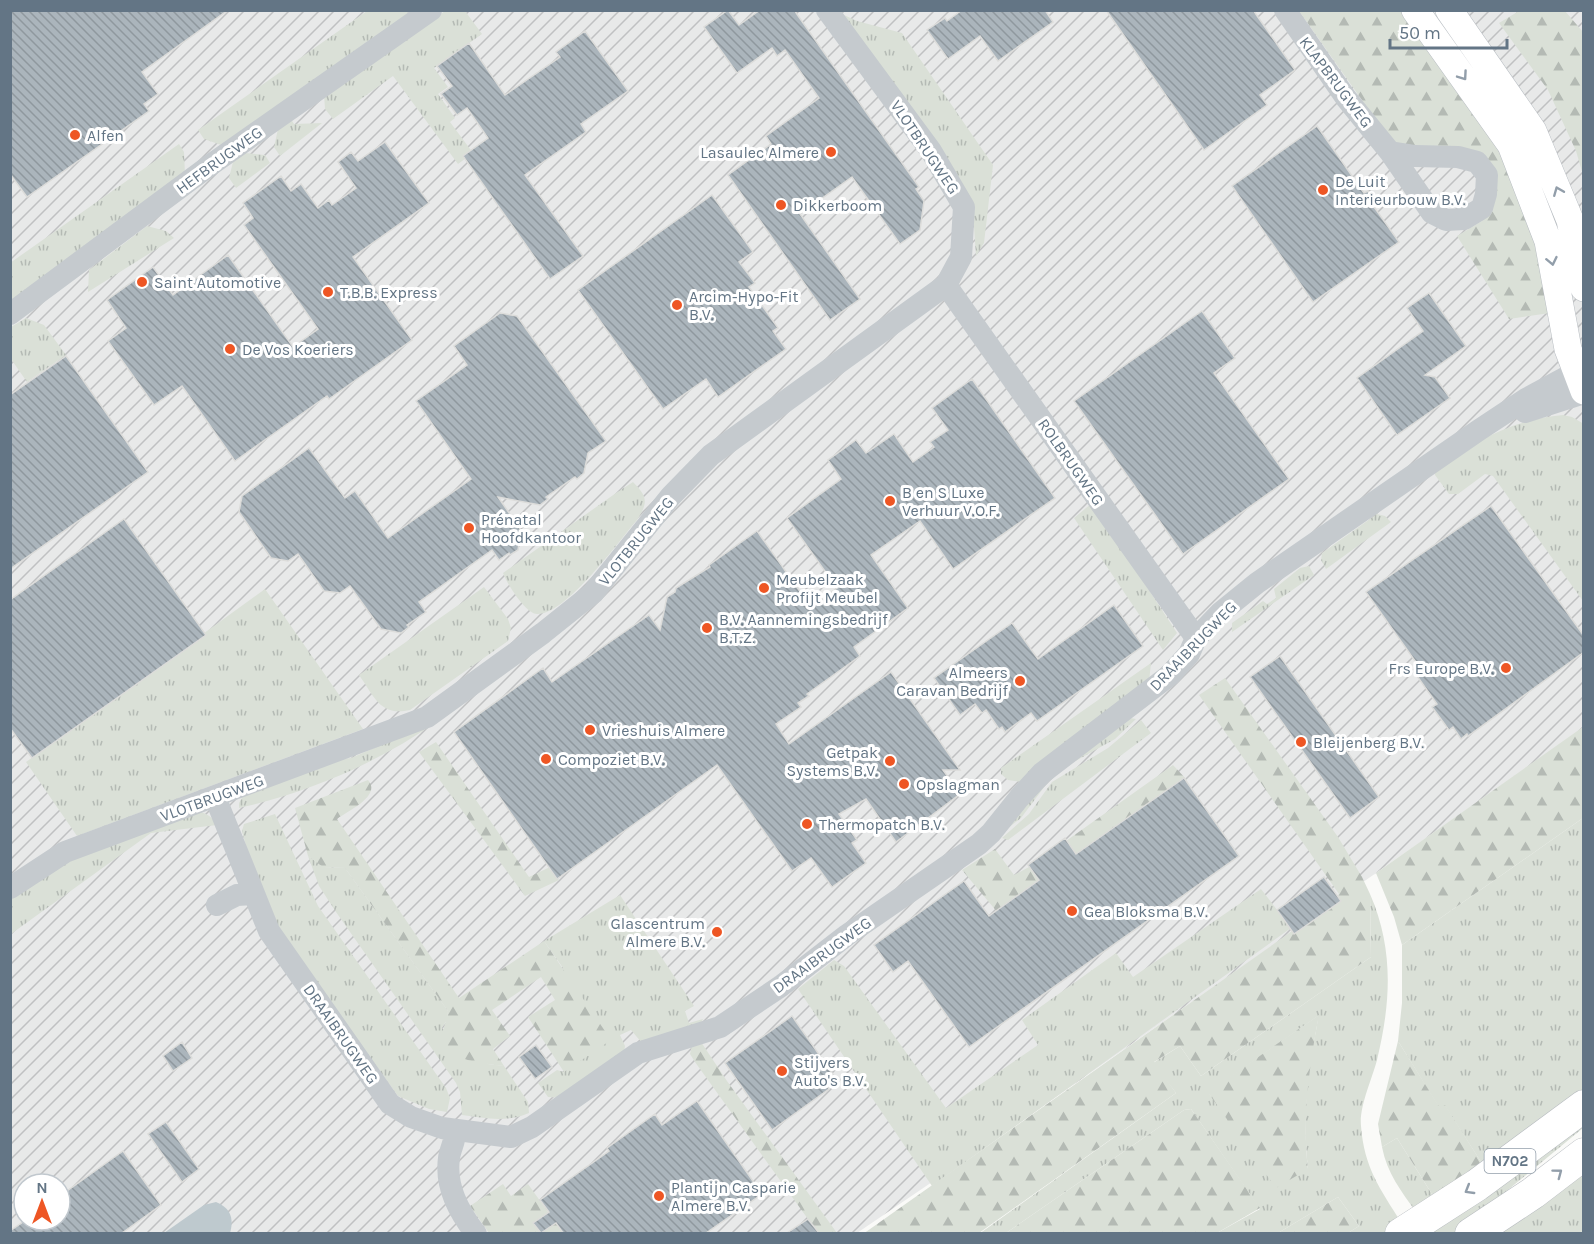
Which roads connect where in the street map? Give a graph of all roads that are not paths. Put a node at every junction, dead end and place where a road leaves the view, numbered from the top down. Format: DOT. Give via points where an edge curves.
graph roads {
  1 [pos="431,10"];
  2 [pos="827,10"];
  3 [pos="1285,10"];
  4 [pos="1443,15"];
  5 [pos="1390,152"];
  6 [pos="946,285"];
  7 [pos="1584,288"];
  8 [pos="10,314"];
  9 [pos="1582,382"];
  10 [pos="1196,638"];
  11 [pos="215,797"];
  12 [pos="10,888"];
  13 [pos="253,894"];
  14 [pos="217,905"];
  15 [pos="1584,1106"];
  16 [pos="455,1130"];
  17 [pos="1584,1154"];
  18 [pos="476,1233"];
  19 [pos="1401,1233"];
  20 [pos="1471,1233"];
  1 -- 8 [label="street, HEFBRUGWEG" via="208,166"];
  2 -- 6 [label="street, VLOTBRUGWEG" via="931,151 964,207 961,257"];
  3 -- 5 [label="street, KLAPBRUGWEG" via="1346,98"];
  7 -- 4 [label="main road, one-way" via="1570,220 1533,132"];
  4 -- 9 [label="main road, one-way" via="1511,145 1548,241 1564,332"];
  6 -- 10 [label="street, ROLBRUGWEG"];
  6 -- 11 [label="street, VLOTBRUGWEG" via="711,455 671,496 593,593 427,717"];
  9 -- 10 [label="street, DRAAIBRUGWEG" via="1526,399 1479,430 1257,583"];
  10 -- 16 [label="street, DRAAIBRUGWEG" via="1189,654 1170,675 1042,773 979,844 755,1004 720,1027 638,1053 541,1122 511,1137"];
  11 -- 12 [label="street, VLOTBRUGWEG" via="65,852"];
  11 -- 13 [label="street, DRAAIBRUGWEG"];
  13 -- 14 [label="street" via="237,895"];
  13 -- 16 [label="street, DRAAIBRUGWEG" via="269,931 390,1104 411,1117"];
  15 -- 19 [label="highway, N702, one-way" via="1477,1185"];
  16 -- 18 [label="street" via="449,1159 451,1190"];
  20 -- 17 [label="highway, N702, one-way"];
}
